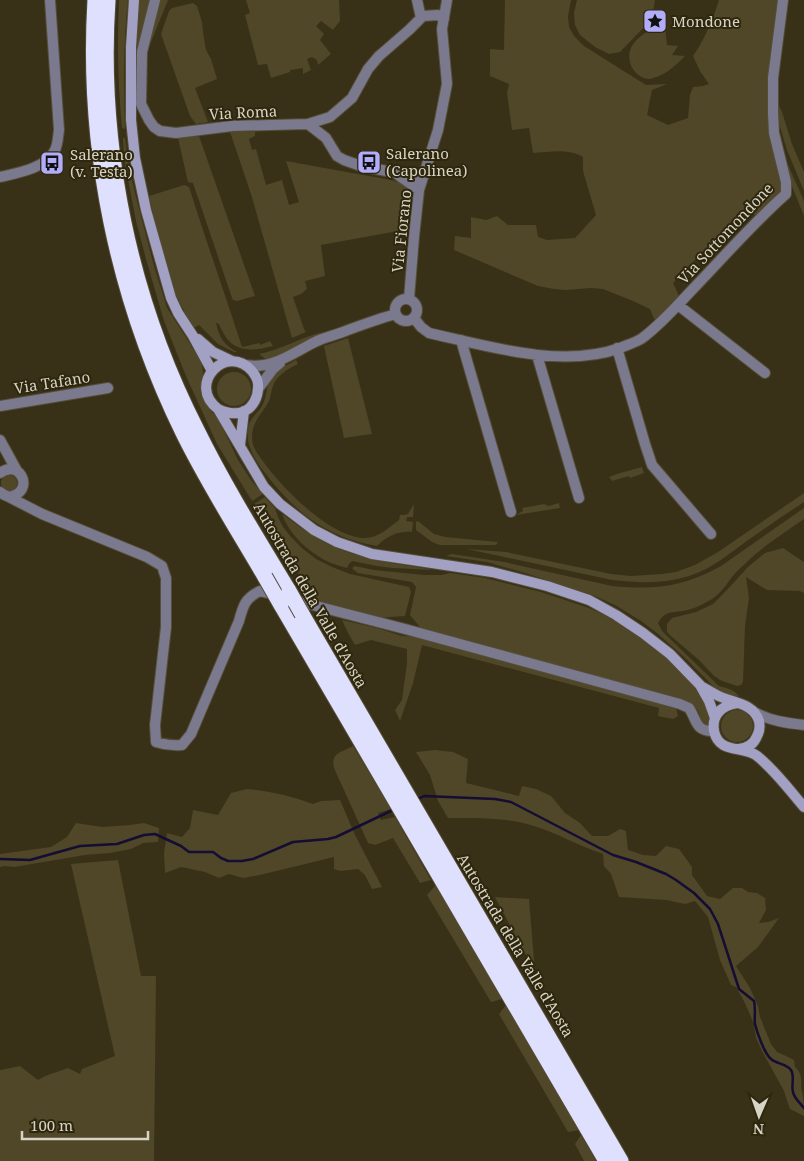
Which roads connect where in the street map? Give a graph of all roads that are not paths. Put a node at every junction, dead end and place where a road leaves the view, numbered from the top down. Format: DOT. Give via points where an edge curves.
graph roads {
  1 [pos="50,0"];
  2 [pos="95,0"];
  3 [pos="108,0"];
  4 [pos="134,0"];
  5 [pos="155,0"];
  6 [pos="417,0"];
  7 [pos="448,0"];
  8 [pos="784,0"];
  9 [pos="421,18"];
  10 [pos="444,19"];
  11 [pos="330,118"];
  12 [pos="308,124"];
  13 [pos="326,138"];
  14 [pos="391,171"];
  15 [pos="0,177"];
  16 [pos="422,178"];
  17 [pos="419,190"];
  18 [pos="409,299"];
  19 [pos="678,305"];
  20 [pos="396,314"];
  21 [pos="414,318"];
  22 [pos="193,336"];
  23 [pos="461,340"];
  24 [pos="617,348"];
  25 [pos="291,355"];
  26 [pos="537,355"];
  27 [pos="232,361"];
  28 [pos="246,365"];
  29 [pos="212,371"];
  30 [pos="765,373"];
  31 [pos="108,388"];
  32 [pos="258,389"];
  33 [pos="0,406"];
  34 [pos="218,409"];
  35 [pos="244,411"];
  36 [pos="1,442"];
  37 [pos="240,444"];
  38 [pos="17,471"];
  39 [pos="0,472"];
  40 [pos="23,487"];
  41 [pos="4,494"];
  42 [pos="579,498"];
  43 [pos="511,512"];
  44 [pos="42,514"];
  45 [pos="711,534"];
  46 [pos="700,685"];
  47 [pos="738,703"];
  48 [pos="756,714"];
  49 [pos="715,718"];
  50 [pos="786,723"];
  51 [pos="804,725"];
  52 [pos="714,731"];
  53 [pos="758,733"];
  54 [pos="366,736"];
  55 [pos="739,749"];
  56 [pos="767,764"];
  57 [pos="804,807"];
  58 [pos="594,1126"];
  59 [pos="606,1161"];
  60 [pos="621,1161"];
  1 -- 15 [label="street" via="59,130 55,150 33,169"];
  2 -- 54 [label="highway, Autostrada della Valle d'Aosta, bridge" via="93,85 110,220 128,292 153,365 200,465 281,605"];
  3 -- 54 [label="highway, Autostrada della Valle d'Aosta, bridge" via="107,85 124,220 141,288 166,362 214,463 302,614"];
  4 -- 22 [label="main road" via="131,120 135,158 164,278 178,313"];
  5 -- 12 [label="street, Via Roma" via="142,52 141,104 154,127 176,133 232,126"];
  6 -- 9 [label="street"];
  7 -- 10 [label="street, Via Fiorano"];
  8 -- 19 [label="street, Via Sottomondone" via="773,78 774,134 786,194"];
  9 -- 10 [label="street" via="438,15"];
  9 -- 11 [label="street, Via Roma" via="379,56 352,98"];
  10 -- 16 [label="street, Via Fiorano" via="447,84 438,130"];
  11 -- 12 [label="street, Via Roma"];
  11 -- 13 [label="street"];
  12 -- 13 [label="street"];
  13 -- 14 [label="street" via="337,156 344,160"];
  14 -- 16 [label="street"];
  14 -- 17 [label="street"];
  16 -- 17 [label="street, Via Fiorano"];
  17 -- 18 [label="street, Via Fiorano"];
  18 -- 20 [label="street" via="400,301"];
  18 -- 21 [label="street" via="416,306"];
  19 -- 24 [label="street, Via Sottomondone" via="640,339"];
  19 -- 30 [label="street, Via Sottomondone"];
  20 -- 21 [label="street" via="404,321"];
  20 -- 25 [label="street" via="316,342"];
  21 -- 23 [label="street, Via Sottomondone" via="429,333"];
  22 -- 27 [label="main road" via="213,352"];
  22 -- 29 [label="main road"];
  23 -- 26 [label="street, Via Sottomondone"];
  23 -- 43 [label="street"];
  24 -- 26 [label="street, Via Sottomondone" via="596,354"];
  24 -- 45 [label="street" via="652,465"];
  25 -- 28 [label="street" via="264,366"];
  25 -- 32 [label="street" via="273,369"];
  26 -- 42 [label="street"];
  27 -- 28 [label="main road"];
  27 -- 29 [label="main road" via="220,364"];
  28 -- 32 [label="main road" via="256,377"];
  29 -- 34 [label="main road" via="207,381 207,395"];
  31 -- 33 [label="street, Via Tafano"];
  32 -- 35 [label="main road" via="253,403"];
  34 -- 35 [label="main road" via="231,413"];
  34 -- 37 [label="main road"];
  35 -- 37 [label="main road"];
  36 -- 38 [label="street"];
  36 -- 39 [label="street" via="3,464"];
  37 -- 46 [label="main road" via="264,487 314,530 372,554 492,572 589,600 643,632"];
  38 -- 39 [label="street" via="8,469"];
  38 -- 40 [label="street" via="23,478"];
  40 -- 41 [label="street" via="11,496"];
  40 -- 44 [label="street" via="31,504"];
  41 -- 44 [label="street"];
  44 -- 52 [label="street" via="147,556 162,566 166,578 166,627 155,735 156,742 168,746 182,745 191,734 246,601 260,591 680,704 689,708 702,729"];
  46 -- 47 [label="main road"];
  46 -- 49 [label="main road"];
  47 -- 48 [label="main road"];
  47 -- 49 [label="main road" via="724,707"];
  48 -- 50 [label="street"];
  48 -- 53 [label="main road"];
  49 -- 52 [label="main road"];
  50 -- 51 [label="street"];
  50 -- 53 [label="street" via="772,725"];
  52 -- 55 [label="main road" via="722,744"];
  53 -- 55 [label="main road" via="750,745"];
  53 -- 56 [label="main road" via="759,748"];
  54 -- 58 [label="highway, Autostrada della Valle d'Aosta"];
  55 -- 56 [label="main road" via="755,754"];
  56 -- 57 [label="main road"];
  58 -- 59 [label="highway, Autostrada della Valle d'Aosta"];
  58 -- 60 [label="highway, Autostrada della Valle d'Aosta"];
}
